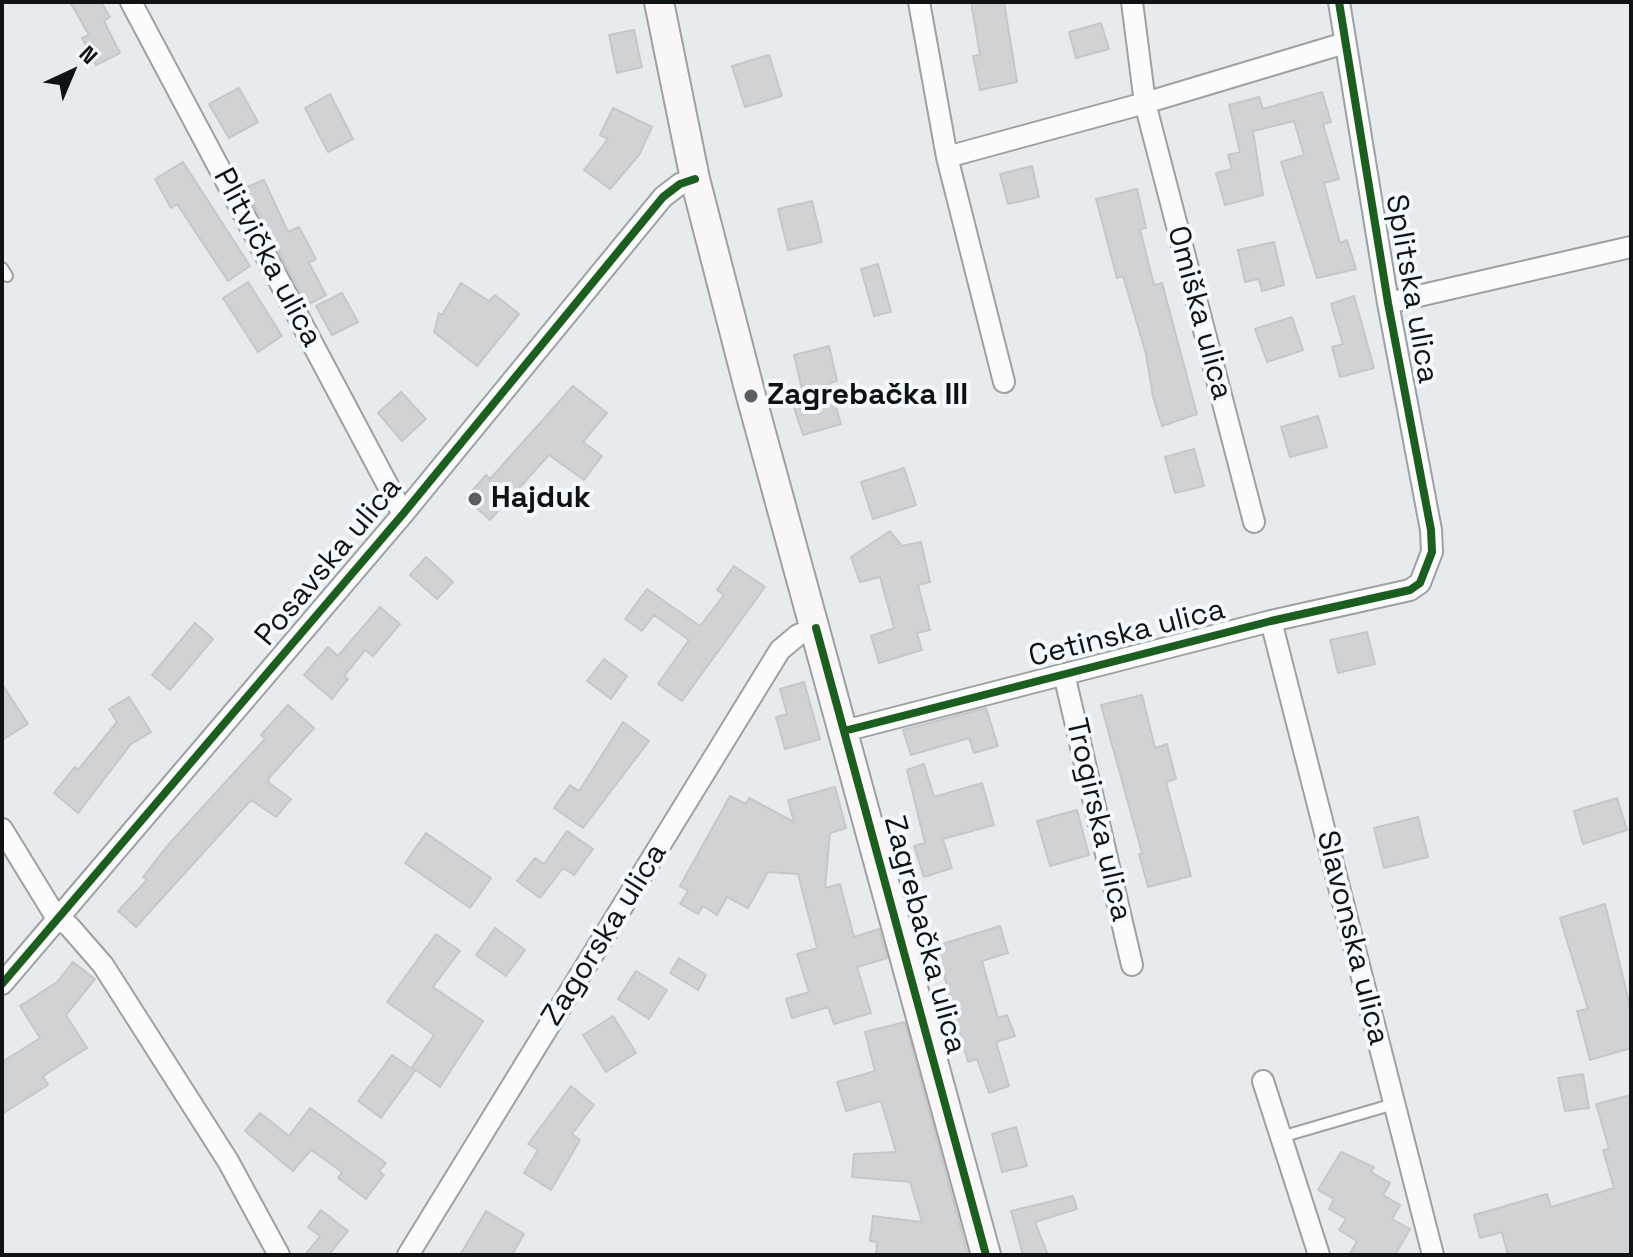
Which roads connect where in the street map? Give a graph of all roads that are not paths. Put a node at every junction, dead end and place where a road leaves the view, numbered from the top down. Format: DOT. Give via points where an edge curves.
graph roads {
  1 [pos="131,2"];
  2 [pos="659,2"];
  3 [pos="919,2"];
  4 [pos="1132,2"];
  5 [pos="1339,2"];
  6 [pos="1345,43"];
  7 [pos="1145,103"];
  8 [pos="947,157"];
  9 [pos="695,179"];
  10 [pos="1631,247"];
  11 [pos="1388,303"];
  12 [pos="1004,382"];
  13 [pos="403,514"];
  14 [pos="1254,522"];
  15 [pos="1420,583"];
  16 [pos="1271,621"];
  17 [pos="816,628"];
  18 [pos="1064,674"];
  19 [pos="844,731"];
  20 [pos="2,829"];
  21 [pos="56,917"];
  22 [pos="1132,965"];
  23 [pos="2,984"];
  24 [pos="1263,1081"];
  25 [pos="1395,1104"];
  26 [pos="1281,1137"];
  27 [pos="279,1255"];
  28 [pos="408,1255"];
  29 [pos="986,1255"];
  30 [pos="1319,1255"];
  31 [pos="1433,1255"];
  1 -- 13 [label="street, Plitvička ulica"];
  2 -- 9 [label="main road, Zagrebačka ulica"];
  3 -- 8 [label="street"];
  4 -- 7 [label="street, Omiška ulica"];
  5 -- 6 [label="street, Splitska ulica"];
  6 -- 7 [label="street"];
  6 -- 11 [label="street, Splitska ulica"];
  7 -- 8 [label="street"];
  7 -- 14 [label="street, Omiška ulica"];
  8 -- 12 [label="street"];
  9 -- 13 [label="street, Posavska ulica" via="663,197"];
  9 -- 17 [label="main road, Zagrebačka ulica"];
  10 -- 11 [label="street"];
  11 -- 15 [label="street, Splitska ulica" via="1431,530 1432,552"];
  13 -- 21 [label="street, Posavska ulica"];
  15 -- 16 [label="street, Cetinska ulica" via="1410,590"];
  16 -- 18 [label="street, Cetinska ulica"];
  16 -- 25 [label="street, Slavonska ulica"];
  17 -- 19 [label="main road, Zagrebačka ulica"];
  17 -- 28 [label="street, Zagorska ulica" via="780,650"];
  18 -- 19 [label="street, Cetinska ulica"];
  18 -- 22 [label="street, Trogirska ulica"];
  19 -- 29 [label="main road, Zagrebačka ulica"];
  20 -- 21 [label="street"];
  21 -- 23 [label="street, Posavska ulica"];
  21 -- 27 [label="street" via="103,965 228,1161"];
  24 -- 26 [label="street"];
  25 -- 26 [label="lane"];
  25 -- 31 [label="street, Slavonska ulica"];
  26 -- 30 [label="street"];
}
